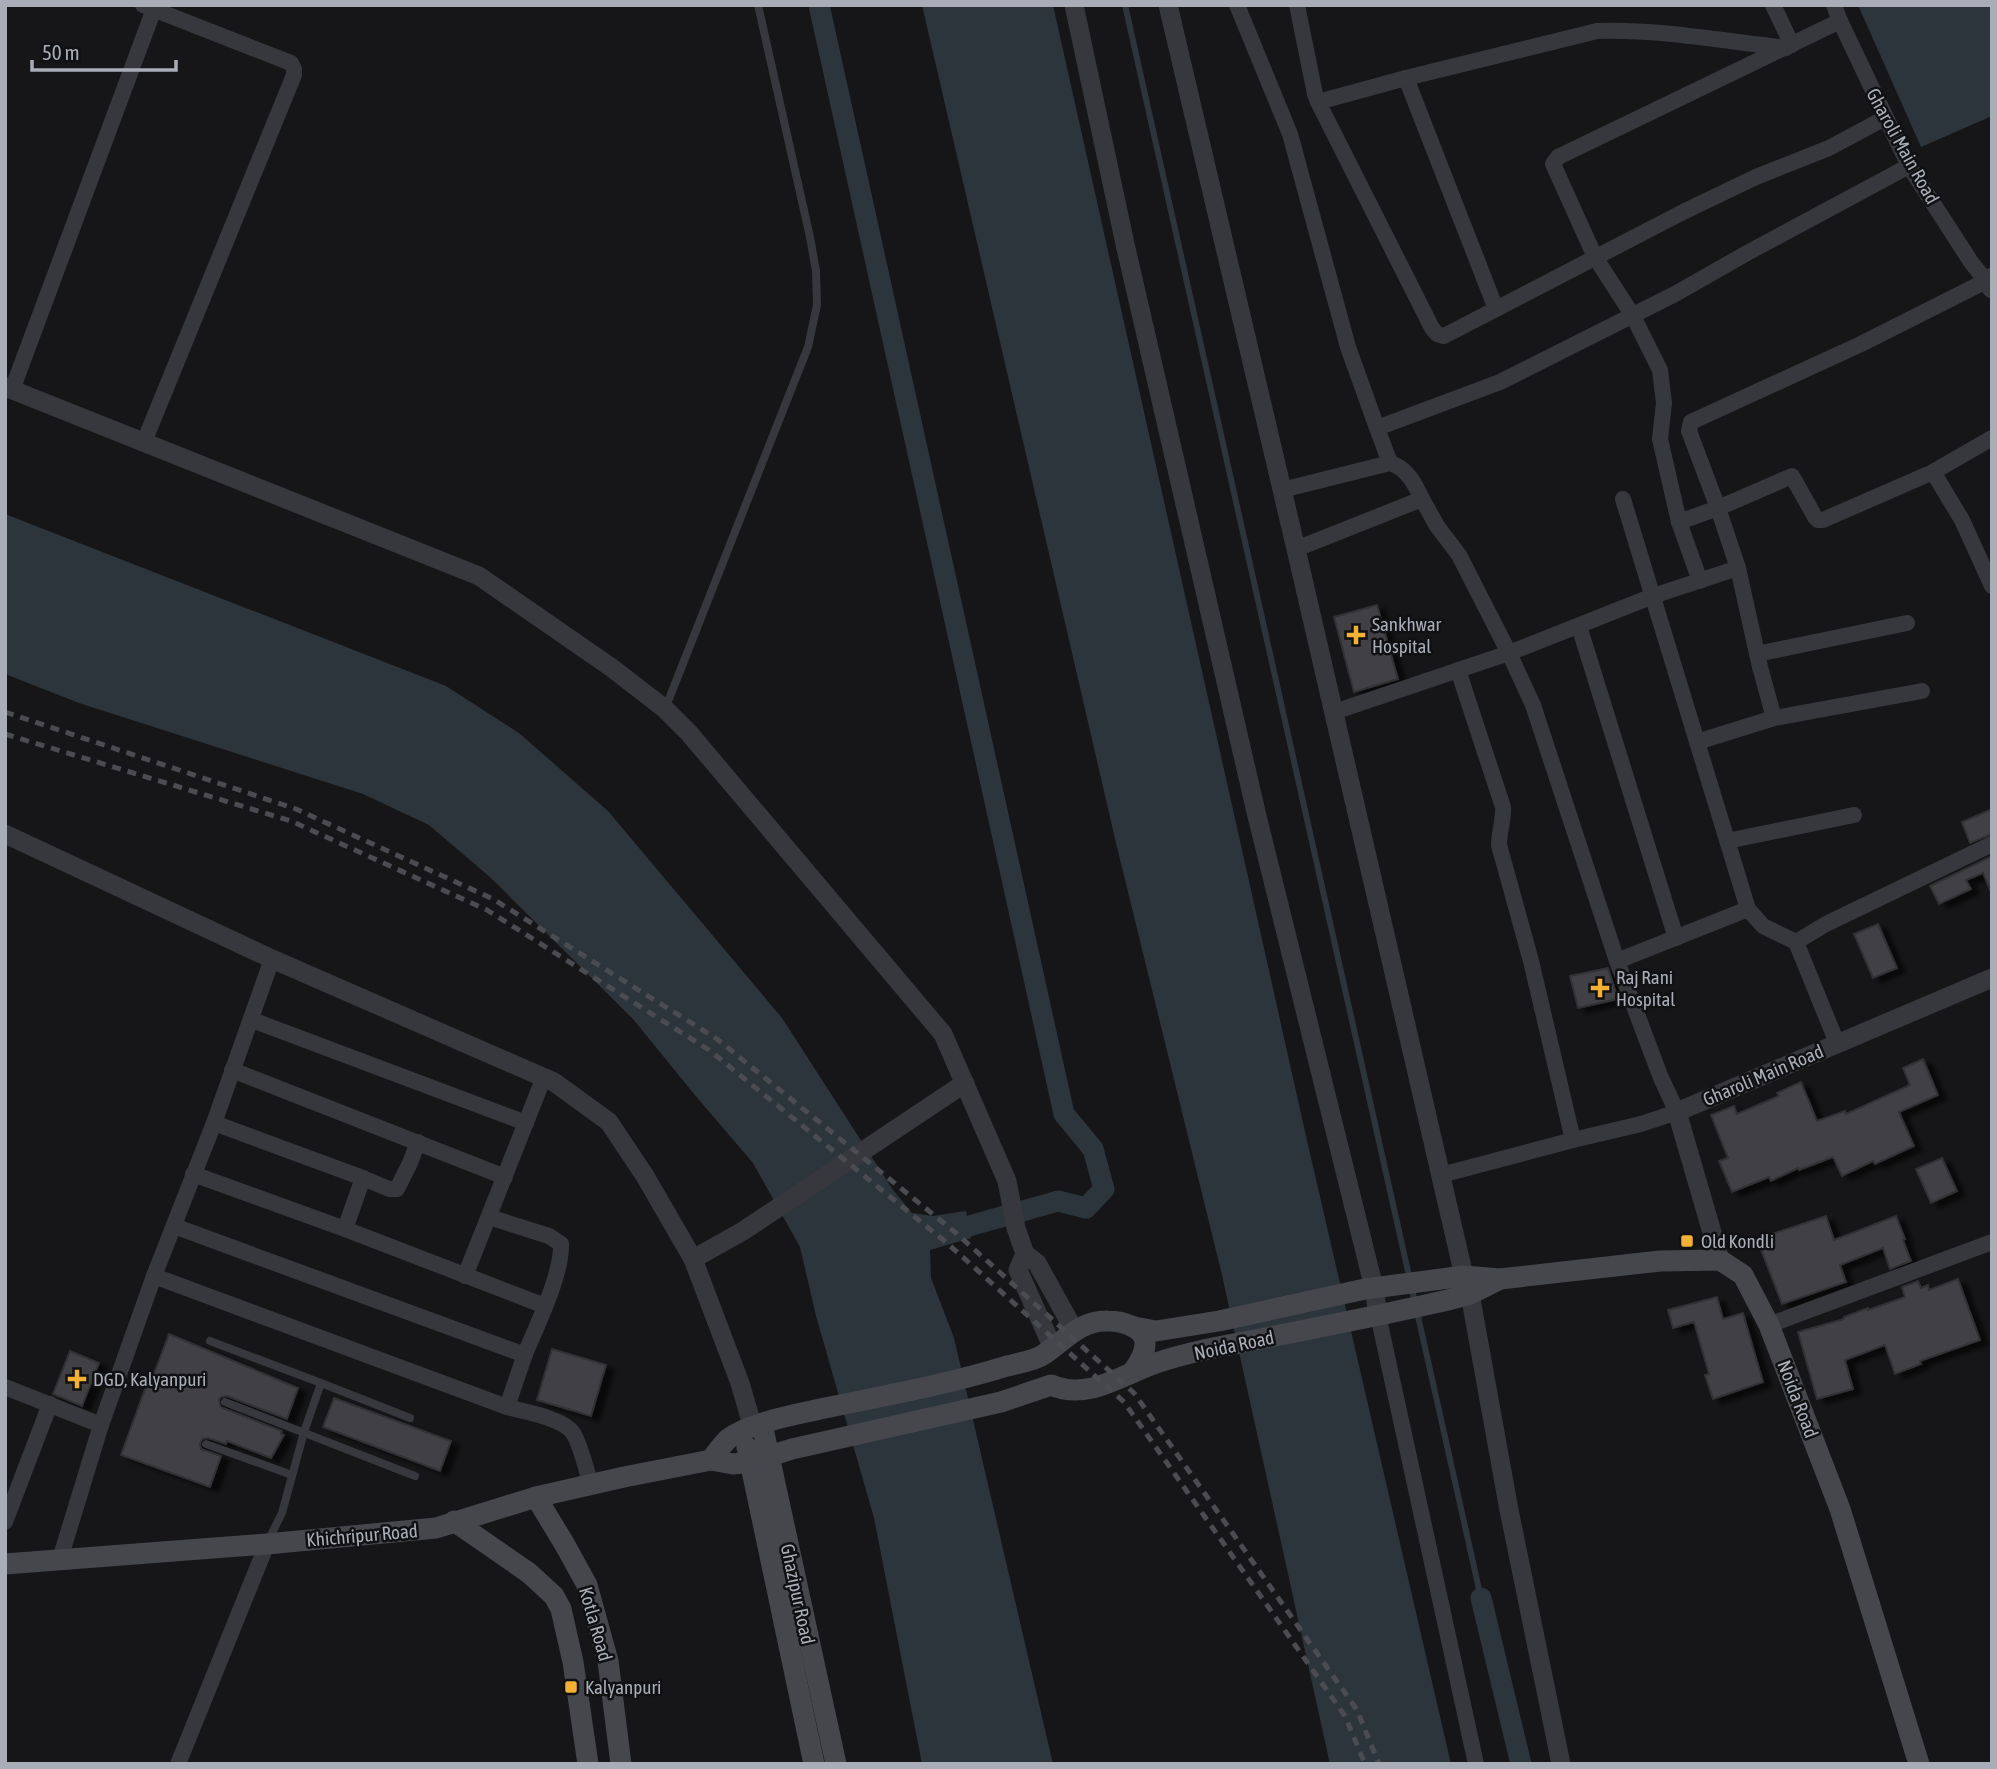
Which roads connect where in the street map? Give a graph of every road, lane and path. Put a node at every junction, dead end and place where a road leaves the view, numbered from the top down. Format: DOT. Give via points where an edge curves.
graph roads {
  1 [pos="758,5"];
  2 [pos="1074,5"];
  3 [pos="1168,5"];
  4 [pos="1237,5"];
  5 [pos="1297,5"];
  6 [pos="1773,5"];
  7 [pos="1834,5"];
  8 [pos="149,7"];
  9 [pos="1840,21"];
  10 [pos="1789,47"];
  11 [pos="1406,78"];
  12 [pos="1318,102"];
  13 [pos="1885,118"];
  14 [pos="1909,166"];
  15 [pos="1595,257"];
  16 [pos="1990,282"];
  17 [pos="1496,309"];
  18 [pos="1633,316"];
  19 [pos="9,388"];
  20 [pos="1377,428"];
  21 [pos="1992,438"];
  22 [pos="144,442"];
  23 [pos="1390,463"];
  24 [pos="1933,472"];
  25 [pos="1282,490"];
  26 [pos="1422,499"];
  27 [pos="1623,499"];
  28 [pos="1718,508"];
  29 [pos="1679,522"];
  30 [pos="1296,549"];
  31 [pos="1738,568"];
  32 [pos="1700,581"];
  33 [pos="1992,586"];
  34 [pos="1653,596"];
  35 [pos="1908,623"];
  36 [pos="1579,626"];
  37 [pos="1509,653"];
  38 [pos="1757,654"];
  39 [pos="1458,670"];
  40 [pos="1922,691"];
  41 [pos="665,709"];
  42 [pos="1334,712"];
  43 [pos="1774,718"];
  44 [pos="1697,741"];
  45 [pos="1854,815"];
  46 [pos="5,834"];
  47 [pos="1727,841"];
  48 [pos="1992,844"];
  49 [pos="1748,909"];
  50 [pos="1676,938"];
  51 [pos="1796,942"];
  52 [pos="272,959"];
  53 [pos="1617,961"];
  54 [pos="1992,978"];
  55 [pos="252,1020"];
  56 [pos="1837,1044"];
  57 [pos="232,1070"];
  58 [pos="544,1077"];
  59 [pos="965,1083"];
  60 [pos="1677,1112"];
  61 [pos="526,1123"];
  62 [pos="214,1124"];
  63 [pos="1573,1140"];
  64 [pos="418,1142"];
  65 [pos="193,1174"];
  66 [pos="1441,1175"];
  67 [pos="505,1177"];
  68 [pos="363,1178"];
  69 [pos="489,1217"];
  70 [pos="174,1226"];
  71 [pos="345,1229"];
  72 [pos="1992,1242"];
  73 [pos="1025,1254"];
  74 [pos="693,1259"];
  75 [pos="1720,1260"];
  76 [pos="154,1276"];
  77 [pos="465,1276"];
  78 [pos="1467,1285"];
  79 [pos="1370,1288"];
  80 [pos="545,1306"];
  81 [pos="1372,1316"];
  82 [pos="1769,1325"];
  83 [pos="1134,1327"];
  84 [pos="1074,1330"];
  85 [pos="210,1340"];
  86 [pos="1047,1351"];
  87 [pos="525,1355"];
  88 [pos="1132,1373"];
  89 [pos="321,1383"];
  90 [pos="1051,1385"];
  91 [pos="5,1387"];
  92 [pos="225,1402"];
  93 [pos="50,1404"];
  94 [pos="507,1407"];
  95 [pos="410,1418"];
  96 [pos="102,1424"];
  97 [pos="760,1425"];
  98 [pos="304,1432"];
  99 [pos="206,1444"];
  100 [pos="760,1459"];
  101 [pos="711,1460"];
  102 [pos="292,1475"];
  103 [pos="415,1476"];
  104 [pos="592,1485"];
  105 [pos="536,1497"];
  106 [pos="454,1521"];
  107 [pos="5,1522"];
  108 [pos="267,1544"];
  109 [pos="60,1559"];
  110 [pos="5,1564"];
  111 [pos="587,1585"];
  112 [pos="554,1596"];
  113 [pos="178,1764"];
  114 [pos="588,1764"];
  115 [pos="621,1764"];
  116 [pos="814,1764"];
  117 [pos="836,1764"];
  118 [pos="1476,1764"];
  119 [pos="1561,1764"];
  120 [pos="1919,1764"];
  1 -- 41 [label="lane" via="810,237 817,305 808,348"];
  2 -- 79 [label="street" via="1256,812"];
  3 -- 25 [label="street"];
  4 -- 20 [label="street" via="1290,134 1348,346"];
  5 -- 12 [label="street"];
  6 -- 10 [label="street"];
  7 -- 9 [label="street, Gharoli Main Road"];
  8 -- 19 [label="street"];
  8 -- 22 [label="street" via="291,63 295,69"];
  9 -- 10 [label="street"];
  9 -- 13 [label="street, Gharoli Main Road"];
  10 -- 11 [label="street" via="1625,30 1597,32"];
  10 -- 15 [label="street" via="1558,156 1553,164"];
  11 -- 12 [label="street"];
  11 -- 17 [label="street"];
  12 -- 17 [label="street" via="1437,334 1444,336"];
  13 -- 14 [label="street, Gharoli Main Road"];
  13 -- 15 [label="street"];
  14 -- 16 [label="street, Gharoli Main Road" via="1971,262"];
  14 -- 18 [label="street"];
  15 -- 17 [label="street"];
  15 -- 18 [label="street"];
  16 -- 28 [label="street" via="1691,422 1689,431"];
  18 -- 20 [label="street" via="1500,382"];
  18 -- 29 [label="street" via="1660,370 1664,403 1660,439"];
  19 -- 22 [label="street"];
  20 -- 23 [label="street"];
  21 -- 24 [label="street"];
  22 -- 41 [label="street" via="479,576"];
  23 -- 25 [label="street"];
  23 -- 26 [label="street" via="1405,471"];
  24 -- 28 [label="street" via="1823,520 1815,517 1792,476"];
  24 -- 33 [label="street" via="1962,520"];
  25 -- 30 [label="street"];
  26 -- 30 [label="street"];
  26 -- 37 [label="street" via="1460,555"];
  27 -- 34 [label="street"];
  28 -- 29 [label="street"];
  28 -- 31 [label="street"];
  29 -- 32 [label="street"];
  30 -- 42 [label="street"];
  31 -- 32 [label="street"];
  31 -- 38 [label="street"];
  32 -- 34 [label="street"];
  34 -- 36 [label="street"];
  34 -- 44 [label="street"];
  35 -- 38 [label="street"];
  36 -- 37 [label="street"];
  36 -- 50 [label="street"];
  37 -- 39 [label="street"];
  37 -- 53 [label="street" via="1533,705"];
  38 -- 43 [label="street"];
  39 -- 42 [label="street"];
  39 -- 63 [label="street" via="1503,807 1499,845"];
  40 -- 43 [label="street"];
  41 -- 59 [label="street" via="943,1034"];
  42 -- 66 [label="street"];
  43 -- 44 [label="street"];
  44 -- 47 [label="street"];
  45 -- 47 [label="street"];
  46 -- 52 [label="street"];
  47 -- 49 [label="street"];
  48 -- 51 [label="street"];
  49 -- 50 [label="street"];
  49 -- 51 [label="street" via="1763,926"];
  50 -- 53 [label="street"];
  51 -- 56 [label="street"];
  52 -- 55 [label="street"];
  52 -- 58 [label="street"];
  53 -- 60 [label="street"];
  54 -- 56 [label="street, Gharoli Main Road"];
  55 -- 57 [label="street"];
  55 -- 61 [label="street"];
  56 -- 60 [label="street, Gharoli Main Road"];
  57 -- 62 [label="street"];
  57 -- 64 [label="street"];
  58 -- 61 [label="street"];
  58 -- 74 [label="street" via="610,1122"];
  59 -- 73 [label="street" via="1007,1181"];
  59 -- 74 [label="street" via="743,1231"];
  60 -- 63 [label="street"];
  60 -- 75 [label="street"];
  61 -- 67 [label="street"];
  62 -- 65 [label="street"];
  62 -- 68 [label="street"];
  63 -- 66 [label="street"];
  64 -- 67 [label="street"];
  64 -- 68 [label="street" via="397,1189"];
  65 -- 70 [label="street"];
  65 -- 71 [label="street"];
  66 -- 78 [label="street"];
  67 -- 69 [label="street"];
  68 -- 71 [label="street"];
  69 -- 77 [label="street"];
  69 -- 80 [label="street" via="550,1236 561,1244 562,1255"];
  70 -- 76 [label="street"];
  70 -- 87 [label="street"];
  71 -- 77 [label="street"];
  72 -- 82 [label="street"];
  73 -- 84 [label="street" via="1037,1263"];
  73 -- 86 [label="street" via="1018,1270"];
  74 -- 97 [label="street"];
  75 -- 78 [label="main road, Noida Road" via="1660,1261"];
  75 -- 82 [label="main road, Noida Road" via="1743,1275"];
  76 -- 94 [label="street"];
  76 -- 96 [label="street"];
  77 -- 80 [label="street"];
  78 -- 79 [label="main road, Noida Road" via="1440,1279"];
  78 -- 81 [label="main road, Noida Road" via="1448,1300"];
  78 -- 119 [label="street"];
  79 -- 81 [label="street"];
  79 -- 83 [label="main road, Noida Road" via="1219,1321 1156,1331"];
  80 -- 87 [label="street"];
  81 -- 88 [label="main road, Noida Road" via="1226,1346"];
  81 -- 118 [label="street"];
  82 -- 120 [label="main road, Noida Road" via="1840,1509"];
  83 -- 84 [label="main road" via="1106,1321"];
  83 -- 88 [label="main road" via="1145,1345"];
  84 -- 86 [label="main road"];
  85 -- 89 [label="lane"];
  86 -- 90 [label="main road" via="1043,1369"];
  86 -- 97 [label="main road" via="992,1371"];
  87 -- 94 [label="street"];
  88 -- 90 [label="main road" via="1085,1391"];
  89 -- 95 [label="lane"];
  89 -- 98 [label="lane"];
  90 -- 100 [label="main road, Khichripur Road" via="1001,1402"];
  91 -- 93 [label="street"];
  92 -- 98 [label="lane"];
  93 -- 96 [label="street"];
  93 -- 107 [label="street"];
  94 -- 104 [label="street" via="565,1425 574,1433"];
  96 -- 109 [label="street"];
  97 -- 100 [label="main road, Ghazipur Road"];
  97 -- 101 [label="main road" via="728,1439"];
  98 -- 102 [label="lane"];
  98 -- 103 [label="lane"];
  99 -- 102 [label="lane"];
  100 -- 101 [label="main road, Khichripur Road" via="733,1464"];
  100 -- 116 [label="main road, Ghazipur Road"];
  100 -- 117 [label="main road, Ghazipur Road" via="790,1556"];
  101 -- 104 [label="main road, Khichripur Road"];
  102 -- 108 [label="lane" via="282,1513"];
  104 -- 105 [label="main road, Khichripur Road"];
  105 -- 106 [label="main road, Khichripur Road"];
  105 -- 111 [label="main road, Kotla Road"];
  106 -- 108 [label="main road, Khichripur Road" via="436,1528"];
  106 -- 112 [label="main road, Kotla Road"];
  108 -- 109 [label="main road, Khichripur Road"];
  108 -- 113 [label="street"];
  109 -- 110 [label="main road, Khichripur Road"];
  111 -- 112 [label="main road"];
  111 -- 115 [label="main road, Kotla Road" via="608,1661"];
  112 -- 114 [label="main road, Kotla Road" via="573,1662"];
}
